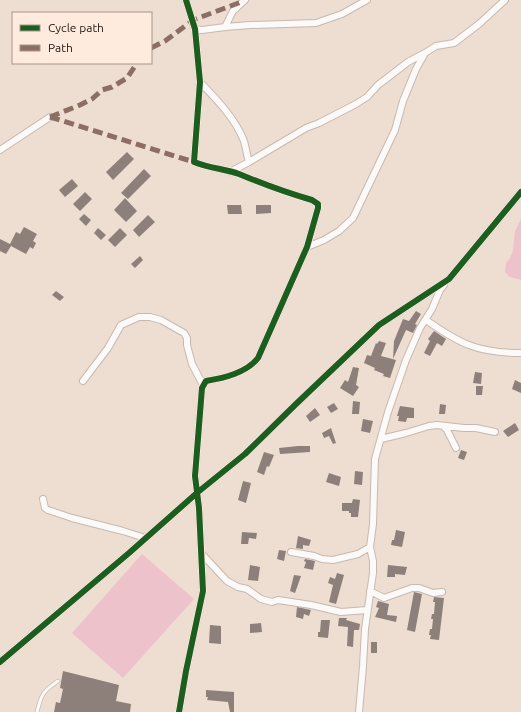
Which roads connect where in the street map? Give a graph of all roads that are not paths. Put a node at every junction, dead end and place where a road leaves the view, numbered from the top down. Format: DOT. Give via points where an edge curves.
graph roads {
  1 [pos="186,0"];
  2 [pos="245,0"];
  3 [pos="366,0"];
  4 [pos="505,0"];
  5 [pos="225,26"];
  6 [pos="195,29"];
  7 [pos="425,53"];
  8 [pos="200,82"];
  9 [pos="50,117"];
  10 [pos="0,150"];
  11 [pos="249,162"];
  12 [pos="230,172"];
  13 [pos="521,192"];
  14 [pos="307,247"];
  15 [pos="448,279"];
  16 [pos="426,320"];
  17 [pos="521,353"];
  18 [pos="83,381"];
  19 [pos="202,385"];
  20 [pos="441,425"];
  21 [pos="495,432"];
  22 [pos="380,439"];
  23 [pos="456,448"];
  24 [pos="198,492"];
  25 [pos="43,499"];
  26 [pos="145,538"];
  27 [pos="370,547"];
  28 [pos="291,552"];
  29 [pos="201,553"];
  30 [pos="370,591"];
  31 [pos="442,592"];
  32 [pos="367,610"];
  33 [pos="0,662"];
  34 [pos="58,681"];
  35 [pos="36,712"];
  36 [pos="179,712"];
  37 [pos="359,712"];
  1 -- 6 [label="street"];
  2 -- 5 [label="street" via="234,11"];
  3 -- 5 [label="street" via="342,14 316,23"];
  4 -- 7 [label="street" via="454,43 436,46"];
  5 -- 6 [label="street"];
  6 -- 8 [label="street"];
  7 -- 11 [label="street" via="408,62 356,104 306,128"];
  7 -- 14 [label="street" via="403,101 395,130 353,218 339,231"];
  8 -- 11 [label="street" via="236,125"];
  8 -- 12 [label="street" via="194,162"];
  9 -- 10 [label="street"];
  11 -- 12 [label="street"];
  12 -- 14 [label="street" via="316,201 318,208"];
  13 -- 15 [label="street"];
  14 -- 19 [label="street" via="258,358 234,374 206,381"];
  15 -- 16 [label="street"];
  15 -- 24 [label="street" via="379,325 245,454"];
  16 -- 17 [label="street" via="475,348"];
  16 -- 22 [label="street" via="406,360"];
  18 -- 19 [label="street" via="108,348 121,325 139,317 150,317 184,333 192,364"];
  19 -- 24 [label="street" via="195,476"];
  20 -- 21 [label="street" via="481,428"];
  20 -- 22 [label="street"];
  20 -- 23 [label="street" via="447,430"];
  22 -- 27 [label="street" via="375,458"];
  24 -- 26 [label="street"];
  24 -- 29 [label="street"];
  25 -- 26 [label="street" via="48,510"];
  26 -- 33 [label="street"];
  27 -- 28 [label="street" via="358,554 333,560"];
  27 -- 30 [label="street" via="373,561"];
  29 -- 32 [label="street" via="227,582 247,588 265,600 286,601 341,612"];
  29 -- 36 [label="street" via="203,591"];
  30 -- 31 [label="street" via="384,598 412,588 433,593"];
  30 -- 32 [label="street"];
  32 -- 37 [label="street"];
  34 -- 35 [label="lane" via="43,692"];
}
